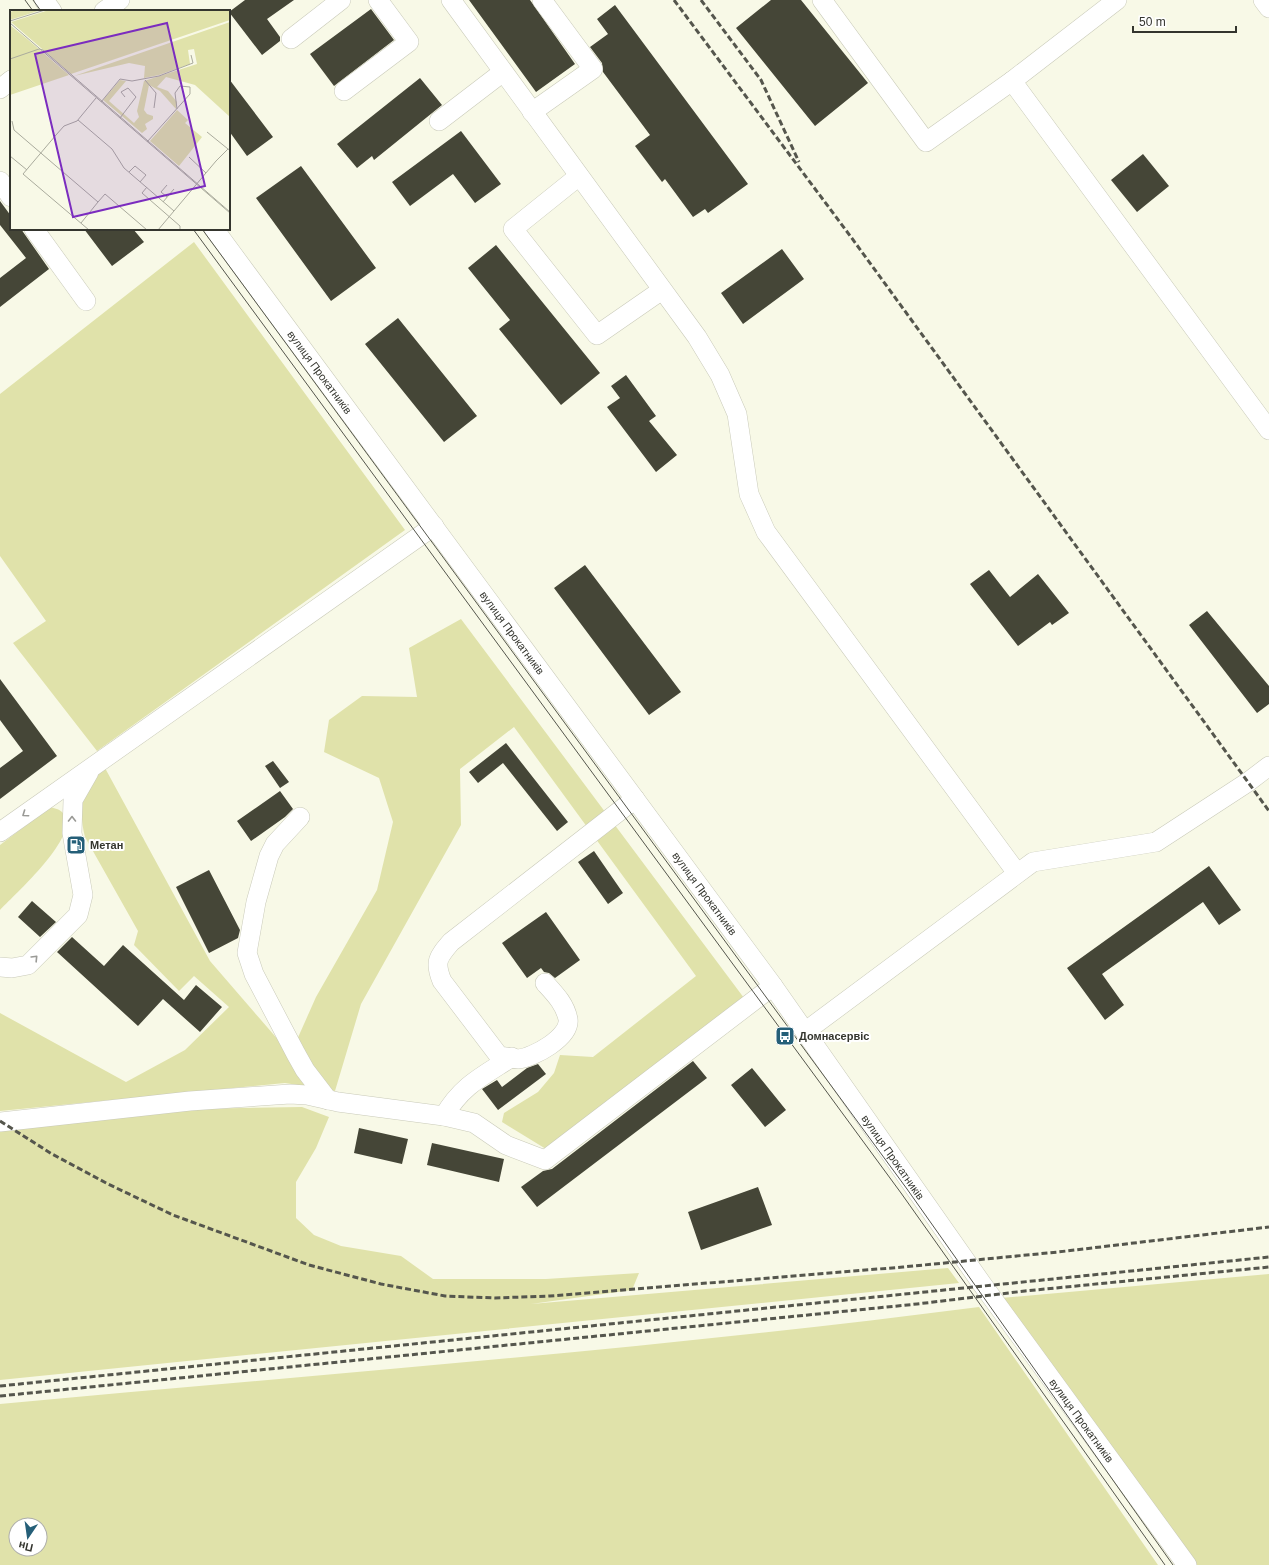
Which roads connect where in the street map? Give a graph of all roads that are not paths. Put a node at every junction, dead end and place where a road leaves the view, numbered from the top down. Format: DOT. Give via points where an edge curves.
graph roads {
  1 [pos="44,0"];
  2 [pos="120,0"];
  3 [pos="341,0"];
  4 [pos="378,0"];
  5 [pos="451,0"];
  6 [pos="542,0"];
  7 [pos="822,0"];
  8 [pos="1117,0"];
  9 [pos="1263,0"];
  10 [pos="1269,8"];
  11 [pos="51,10"];
  12 [pos="105,10"];
  13 [pos="291,39"];
  14 [pos="503,72"];
  15 [pos="10,81"];
  16 [pos="1012,81"];
  17 [pos="0,89"];
  18 [pos="344,91"];
  19 [pos="532,112"];
  20 [pos="439,121"];
  21 [pos="579,176"];
  22 [pos="0,181"];
  23 [pos="10,196"];
  24 [pos="35,230"];
  25 [pos="215,230"];
  26 [pos="662,290"];
  27 [pos="86,301"];
  28 [pos="1269,430"];
  29 [pos="434,526"];
  30 [pos="1269,766"];
  31 [pos="92,767"];
  32 [pos="635,799"];
  33 [pos="300,817"];
  34 [pos="0,832"];
  35 [pos="1017,873"];
  36 [pos="0,967"];
  37 [pos="545,983"];
  38 [pos="773,986"];
  39 [pos="806,1031"];
  40 [pos="512,1058"];
  41 [pos="328,1100"];
  42 [pos="444,1116"];
  43 [pos="0,1122"];
  44 [pos="1187,1565"];
  1 -- 11 [label="street"];
  2 -- 12 [label="street"];
  3 -- 13 [label="street"];
  4 -- 18 [label="street" via="409,42"];
  5 -- 14 [label="street"];
  6 -- 19 [label="street" via="593,70"];
  7 -- 16 [label="street" via="926,142"];
  8 -- 16 [label="street"];
  9 -- 10 [label="street"];
  14 -- 19 [label="street"];
  14 -- 20 [label="street"];
  15 -- 17 [label="street"];
  16 -- 28 [label="street"];
  19 -- 21 [label="street"];
  21 -- 26 [label="street"];
  21 -- 26 [label="street" via="513,229 597,334"];
  22 -- 23 [label="street"];
  24 -- 27 [label="street"];
  25 -- 29 [label="street, вулиця Прокатників"];
  26 -- 35 [label="street" via="720,375 737,414 749,494 766,532"];
  29 -- 31 [label="street"];
  29 -- 32 [label="street, вулиця Прокатників"];
  30 -- 35 [label="street" via="1156,842 1033,862"];
  31 -- 34 [label="street, one-way"];
  36 -- 31 [label="street, one-way" via="28,966 78,915 83,895 72,833 73,800"];
  32 -- 38 [label="street, вулиця Прокатників"];
  32 -- 40 [label="street" via="451,942 439,956 437,969 442,981 499,1056"];
  33 -- 41 [label="street" via="275,844 269,856 256,902 246,953 254,974 296,1054"];
  35 -- 39 [label="street"];
  37 -- 40 [label="street" via="564,1006 568,1021 554,1042 538,1053 518,1059"];
  38 -- 39 [label="street, вулиця Прокатників"];
  38 -- 42 [label="street" via="545,1160 506,1145 474,1123"];
  39 -- 44 [label="street, вулиця Прокатників" via="982,1284"];
  40 -- 42 [label="street" via="467,1086 459,1093"];
  41 -- 42 [label="street"];
  41 -- 43 [label="street" via="290,1094 190,1101"];
}
